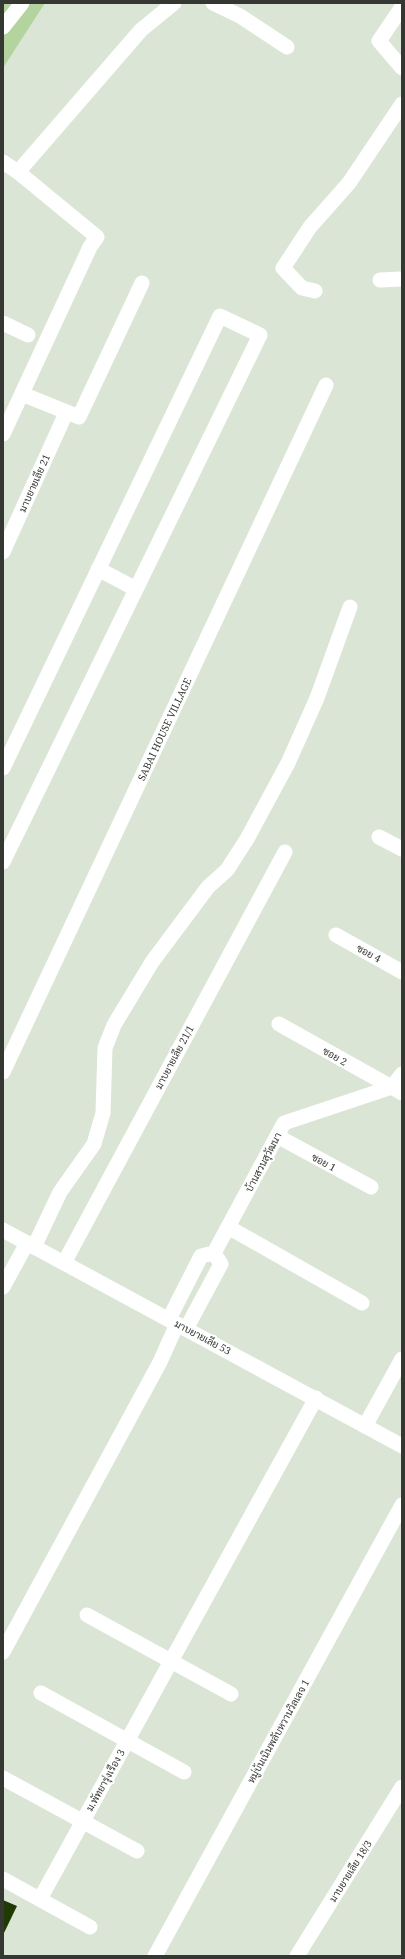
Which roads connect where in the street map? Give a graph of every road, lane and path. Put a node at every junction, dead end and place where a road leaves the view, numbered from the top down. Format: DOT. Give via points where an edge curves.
graph roads {
  1 [pos="22,3"];
  2 [pos="174,3"];
  3 [pos="213,3"];
  4 [pos="402,6"];
  5 [pos="4,24"];
  6 [pos="287,47"];
  7 [pos="402,68"];
  8 [pos="402,104"];
  9 [pos="3,162"];
  10 [pos="18,172"];
  11 [pos="402,279"];
  12 [pos="380,280"];
  13 [pos="142,283"];
  14 [pos="315,291"];
  15 [pos="3,323"];
  16 [pos="28,335"];
  17 [pos="326,385"];
  18 [pos="22,394"];
  19 [pos="66,413"];
  20 [pos="3,434"];
  21 [pos="3,552"];
  22 [pos="98,569"];
  23 [pos="136,589"];
  24 [pos="350,607"];
  25 [pos="3,768"];
  26 [pos="379,837"];
  27 [pos="402,849"];
  28 [pos="285,852"];
  29 [pos="3,862"];
  30 [pos="336,935"];
  31 [pos="402,972"];
  32 [pos="279,1024"];
  33 [pos="3,1072"];
  34 [pos="402,1074"];
  35 [pos="397,1090"];
  36 [pos="277,1136"];
  37 [pos="371,1187"];
  38 [pos="228,1227"];
  39 [pos="3,1230"];
  40 [pos="30,1245"];
  41 [pos="214,1253"];
  42 [pos="64,1263"];
  43 [pos="3,1287"];
  44 [pos="362,1303"];
  45 [pos="177,1324"];
  46 [pos="402,1359"];
  47 [pos="316,1398"];
  48 [pos="365,1426"];
  49 [pos="402,1446"];
  50 [pos="402,1505"];
  51 [pos="87,1615"];
  52 [pos="3,1652"];
  53 [pos="171,1661"];
  54 [pos="41,1693"];
  55 [pos="231,1694"];
  56 [pos="127,1740"];
  57 [pos="184,1772"];
  58 [pos="3,1778"];
  59 [pos="402,1787"];
  60 [pos="82,1822"];
  61 [pos="137,1852"];
  62 [pos="3,1879"];
  63 [pos="40,1899"];
  64 [pos="90,1927"];
  65 [pos="155,1956"];
  66 [pos="297,1956"];
  1 -- 5 [label="street"];
  2 -- 10 [label="street" via="141,30"];
  3 -- 6 [label="street" via="240,16"];
  4 -- 7 [label="street" via="379,41"];
  8 -- 14 [label="street" via="349,183 310,226 283,268 302,288"];
  9 -- 10 [label="street"];
  10 -- 18 [label="street" via="97,238 90,247"];
  11 -- 12 [label="street"];
  13 -- 19 [label="street" via="79,417"];
  15 -- 16 [label="street"];
  17 -- 33 [label="street, SABAI HOUSE VILLAGE"];
  18 -- 19 [label="street"];
  18 -- 20 [label="street"];
  19 -- 21 [label="street, มาบยายเลีย 21"];
  22 -- 23 [label="street"];
  22 -- 23 [label="street" via="220,316 260,335"];
  22 -- 25 [label="street"];
  23 -- 29 [label="street"];
  24 -- 40 [label="street" via="317,698 288,763 247,839 227,870 208,887 152,962 114,1025 106,1048 103,1113 94,1144 60,1192"];
  26 -- 27 [label="street"];
  28 -- 42 [label="street, มาบยายเลีย 21/1"];
  30 -- 31 [label="street, ซอย 4"];
  32 -- 35 [label="street, ซอย 2"];
  34 -- 35 [label="street"];
  35 -- 36 [label="street, บ้านสวนสุวัฒนา" via="284,1123"];
  36 -- 37 [label="street, ซอย 1"];
  36 -- 38 [label="street, บ้านสวนสุวัฒนา"];
  38 -- 41 [label="street, บ้านสวนสุวัฒนา"];
  38 -- 44 [label="street"];
  39 -- 40 [label="street, มาบยายเลีย 53"];
  40 -- 42 [label="street, มาบยายเลีย 53"];
  40 -- 43 [label="street"];
  41 -- 45 [label="street" via="201,1256"];
  41 -- 45 [label="street" via="221,1264"];
  42 -- 45 [label="street, มาบยายเลีย 53"];
  45 -- 47 [label="street, มาบยายเลีย 53"];
  45 -- 52 [label="street" via="160,1362"];
  46 -- 48 [label="street"];
  47 -- 48 [label="street, มาบยายเลีย 53"];
  47 -- 53 [label="street, ม.พัทยารุ่งเรือง 3"];
  48 -- 49 [label="street, มาบยายเลีย 53"];
  50 -- 65 [label="street, หมู่บ้นเนินพลับหวานวิลเลจ 1"];
  51 -- 53 [label="street"];
  53 -- 55 [label="street"];
  53 -- 56 [label="street, ม.พัทยารุ่งเรือง 3"];
  54 -- 56 [label="street"];
  56 -- 57 [label="street"];
  56 -- 60 [label="street, ม.พัทยารุ่งเรือง 3"];
  58 -- 60 [label="street"];
  59 -- 66 [label="street, มาบยายเลีย 18/3"];
  60 -- 61 [label="street"];
  60 -- 63 [label="street, ม.พัทยารุ่งเรือง 3"];
  62 -- 63 [label="street"];
  63 -- 64 [label="street"];
}
